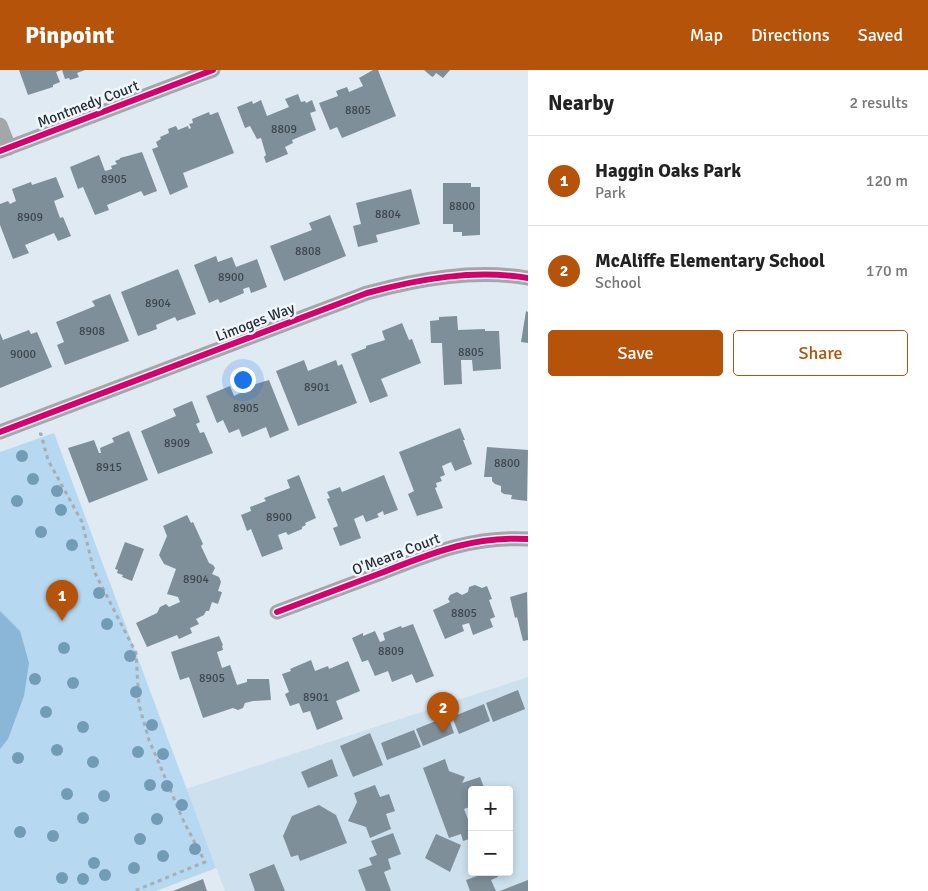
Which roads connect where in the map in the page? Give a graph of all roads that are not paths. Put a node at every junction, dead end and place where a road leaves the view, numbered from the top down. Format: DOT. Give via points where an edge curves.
graph roads {
  1 [pos="213,70"];
  2 [pos="0,125"];
  3 [pos="4,149"];
  4 [pos="528,278"];
  5 [pos="0,432"];
  6 [pos="528,539"];
  7 [pos="277,612"];
  1 -- 3 [label="street, Montmedy Court"];
  2 -- 3 [label="street"];
  4 -- 5 [label="street, Limoges Way" via="443,277 367,293"];
  6 -- 7 [label="street, O'Meara Court" via="478,540 448,548"];
}
